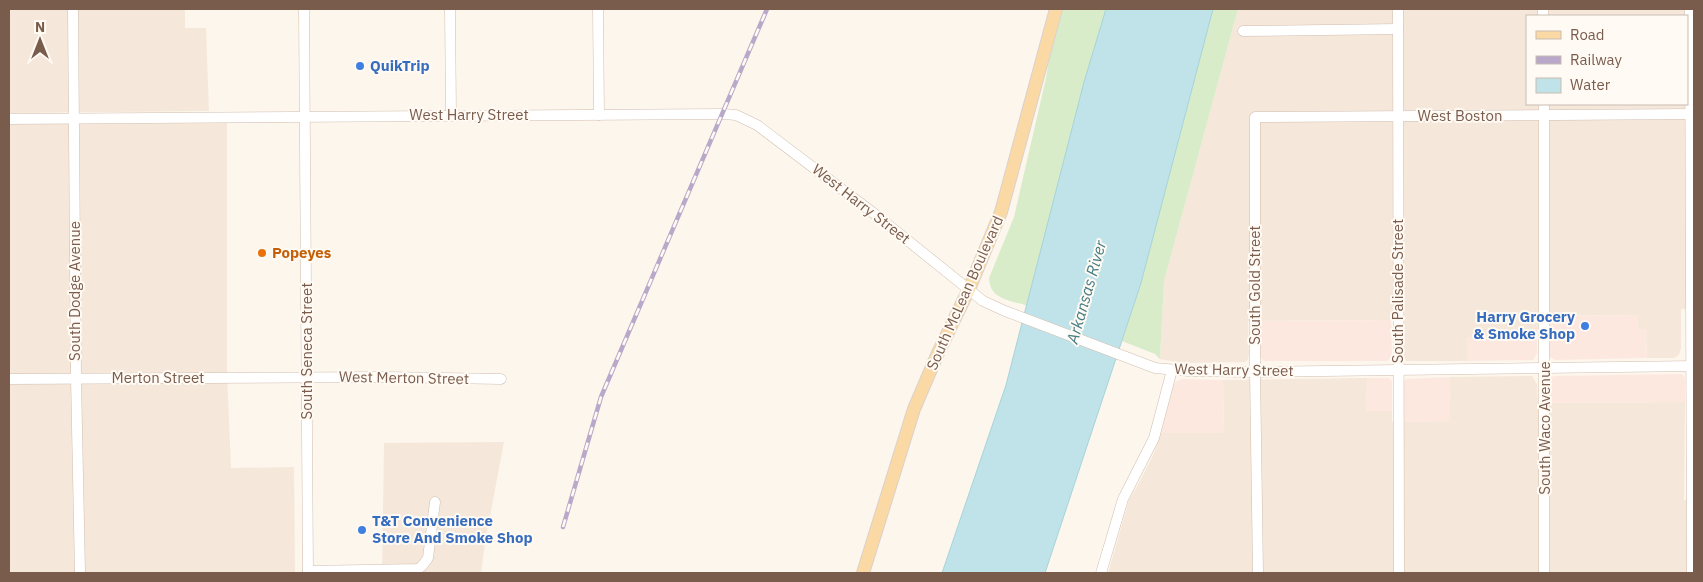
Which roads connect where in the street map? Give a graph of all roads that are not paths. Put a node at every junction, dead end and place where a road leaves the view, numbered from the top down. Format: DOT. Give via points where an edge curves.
graph roads {
  1 [pos="74,9"];
  2 [pos="304,9"];
  3 [pos="450,9"];
  4 [pos="598,9"];
  5 [pos="1056,9"];
  6 [pos="1398,9"];
  7 [pos="1690,9"];
  8 [pos="1398,29"];
  9 [pos="1244,31"];
  10 [pos="1544,105"];
  11 [pos="1692,114"];
  12 [pos="451,115"];
  13 [pos="599,115"];
  14 [pos="1398,116"];
  15 [pos="1544,116"];
  16 [pos="1255,117"];
  17 [pos="9,118"];
  18 [pos="74,118"];
  19 [pos="306,118"];
  20 [pos="969,289"];
  21 [pos="1693,366"];
  22 [pos="1545,368"];
  23 [pos="1172,370"];
  24 [pos="1399,370"];
  25 [pos="1255,372"];
  26 [pos="76,378"];
  27 [pos="308,378"];
  28 [pos="9,379"];
  29 [pos="501,379"];
  30 [pos="435,502"];
  31 [pos="308,572"];
  32 [pos="80,573"];
  33 [pos="863,573"];
  34 [pos="1101,573"];
  35 [pos="1258,573"];
  36 [pos="1400,573"];
  37 [pos="1544,573"];
  38 [pos="1692,573"];
  1 -- 18 [label="street, South Dodge Avenue"];
  2 -- 19 [label="street, South Seneca Street"];
  3 -- 12 [label="street"];
  4 -- 13 [label="street"];
  5 -- 20 [label="main road, South McLean Boulevard" via="1002,212"];
  6 -- 8 [label="street, South Palisade Street"];
  7 -- 11 [label="street"];
  8 -- 9 [label="street"];
  8 -- 14 [label="street, South Palisade Street"];
  10 -- 15 [label="street, South Waco Avenue"];
  11 -- 15 [label="street, West Boston"];
  11 -- 21 [label="street"];
  12 -- 13 [label="street, West Harry Street"];
  12 -- 19 [label="street, West Harry Street"];
  13 -- 20 [label="street, West Harry Street" via="736,115 757,125"];
  14 -- 15 [label="street, West Boston"];
  14 -- 16 [label="street, West Boston"];
  14 -- 24 [label="street, South Palisade Street"];
  15 -- 22 [label="street, South Waco Avenue"];
  16 -- 25 [label="street, South Gold Street"];
  17 -- 18 [label="street, West Harry Street"];
  18 -- 19 [label="street, West Harry Street"];
  18 -- 26 [label="street, South Dodge Avenue"];
  19 -- 27 [label="street, South Seneca Street"];
  20 -- 23 [label="street, West Harry Street" via="983,301 1005,311 1155,368"];
  20 -- 33 [label="main road, South McLean Boulevard" via="914,409"];
  21 -- 22 [label="street, West Harry Street"];
  21 -- 38 [label="street"];
  22 -- 24 [label="street, West Harry Street"];
  22 -- 37 [label="street, South Waco Avenue"];
  23 -- 25 [label="street, West Harry Street"];
  23 -- 34 [label="street" via="1154,438 1123,499"];
  24 -- 25 [label="street, West Harry Street"];
  24 -- 36 [label="street, South Palisade Street"];
  25 -- 35 [label="street, South Gold Street"];
  26 -- 27 [label="street, Merton Street"];
  26 -- 28 [label="street, Merton Street"];
  26 -- 32 [label="street, South Dodge Avenue"];
  27 -- 29 [label="street, West Merton Street"];
  27 -- 31 [label="street, South Seneca Street"];
  30 -- 31 [label="street" via="428,558 418,569"];
}
